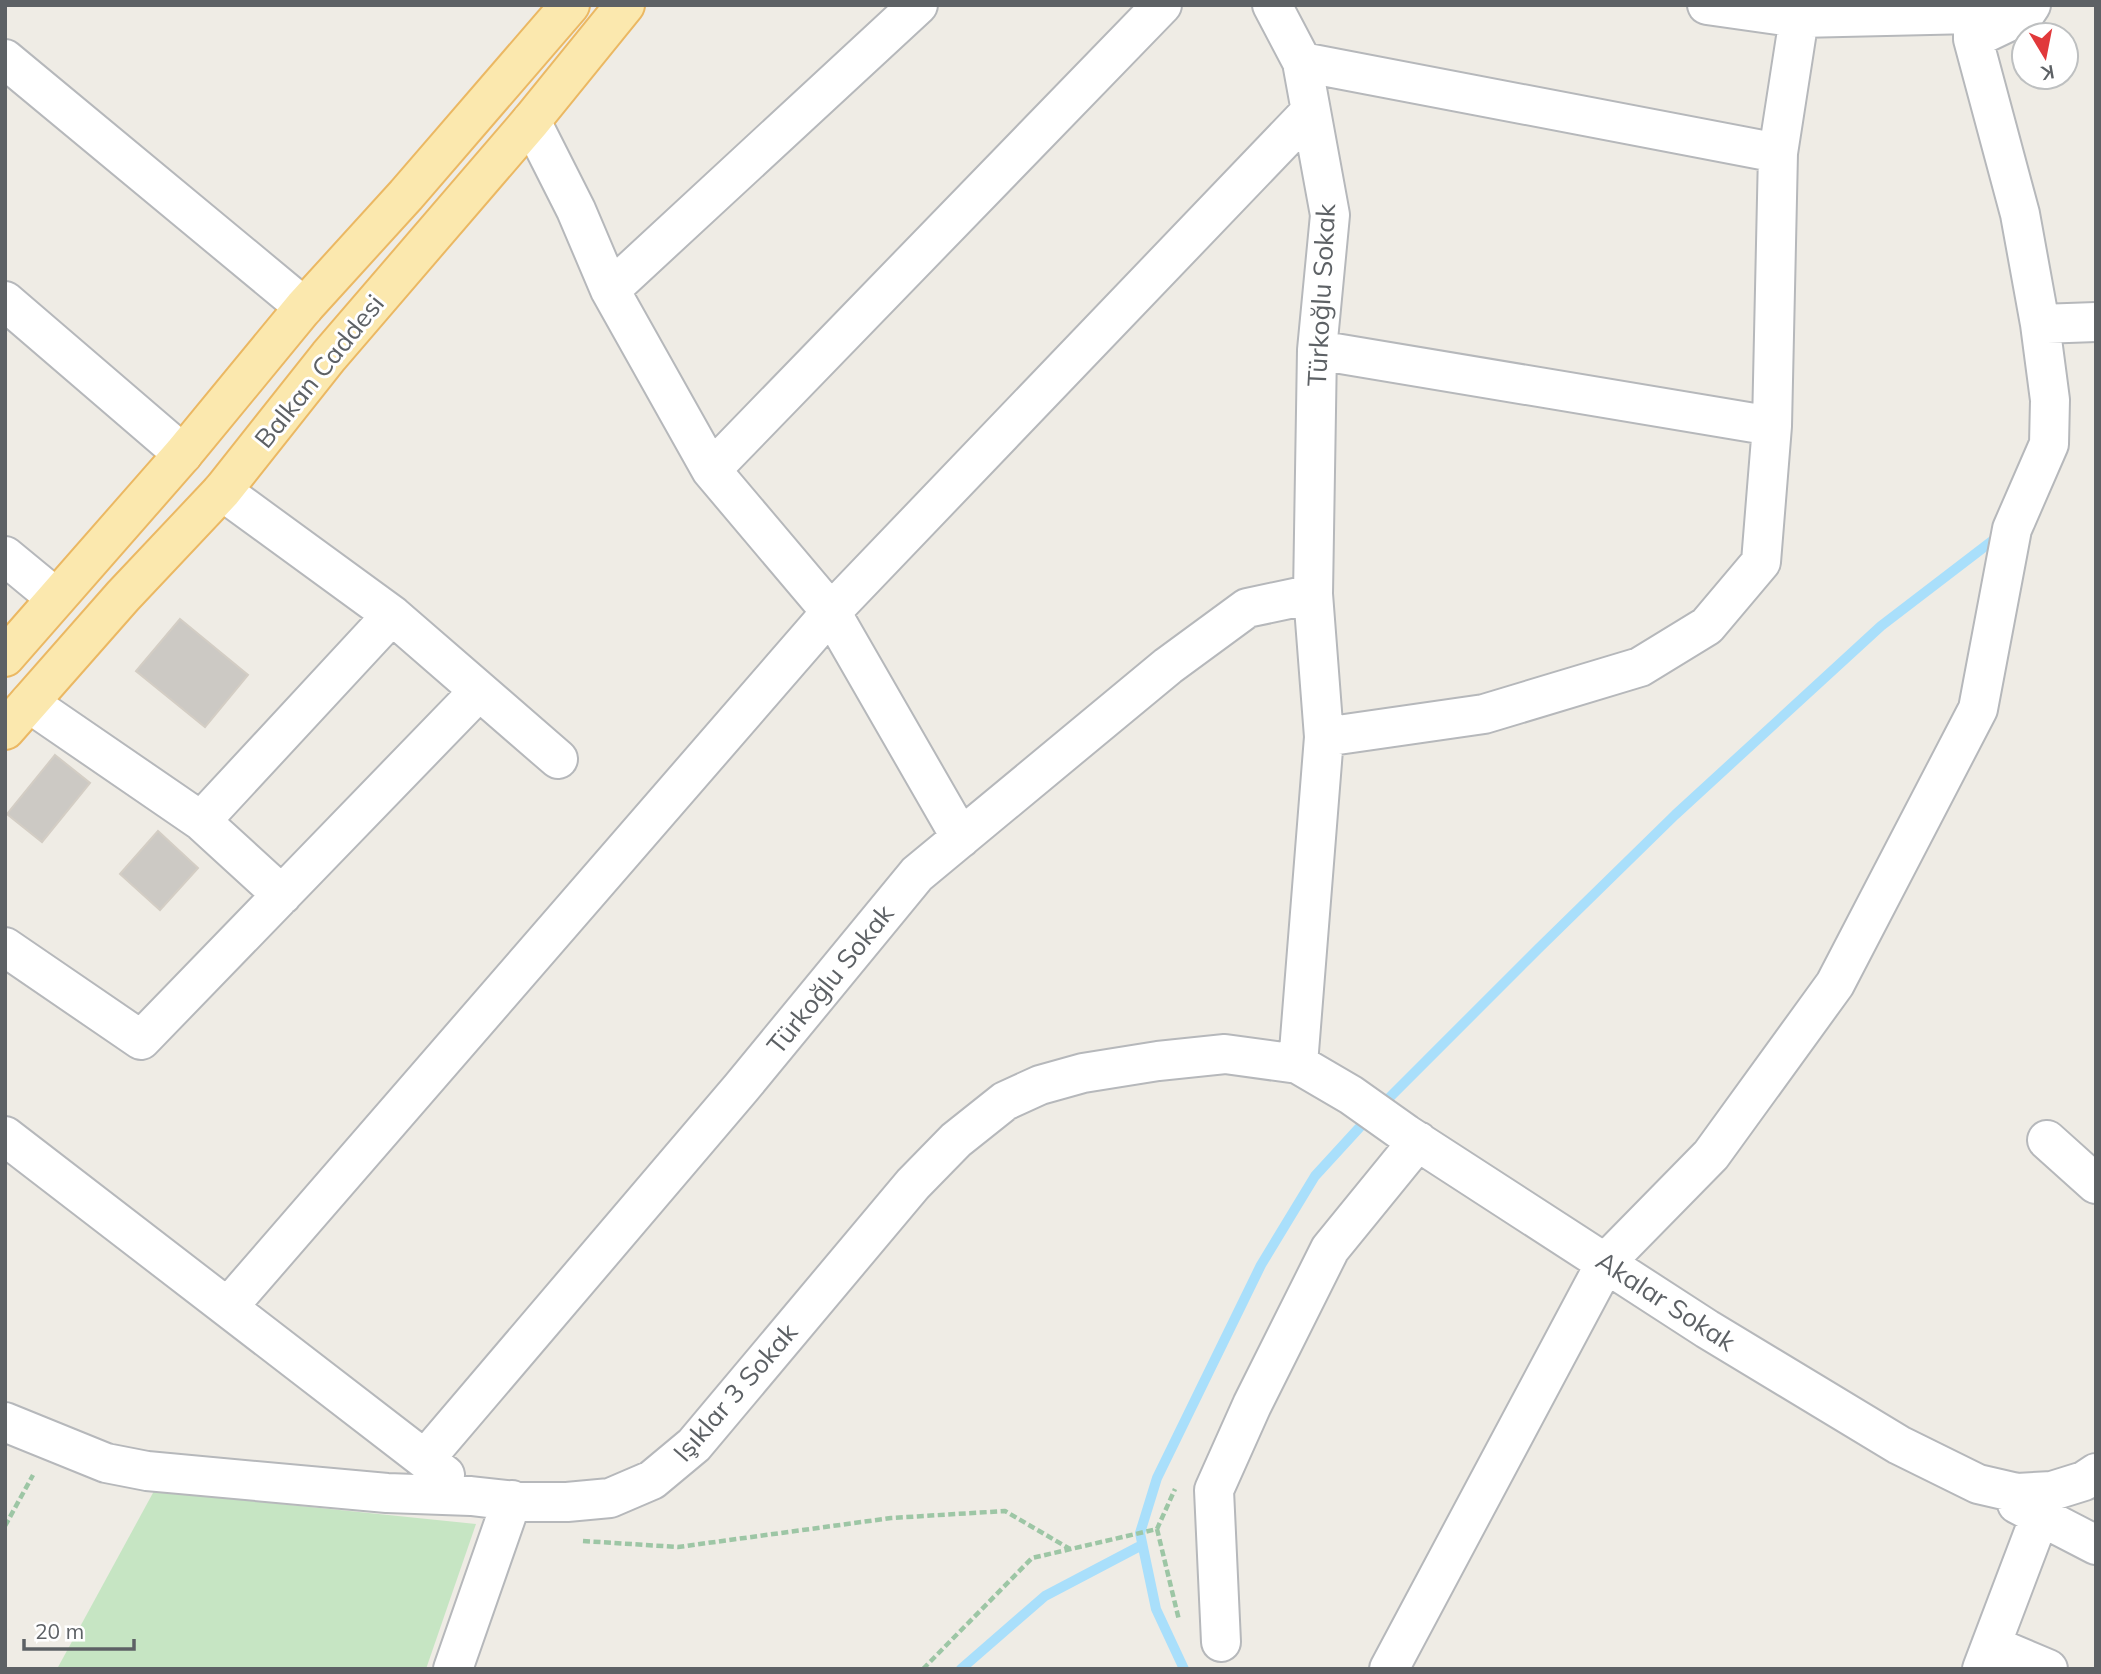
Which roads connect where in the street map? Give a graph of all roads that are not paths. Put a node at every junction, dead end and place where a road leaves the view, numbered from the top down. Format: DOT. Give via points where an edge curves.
graph roads {
  1 [pos="570,5"];
  2 [pos="625,5"];
  3 [pos="918,5"];
  4 [pos="1162,5"];
  5 [pos="1272,5"];
  6 [pos="1707,5"];
  7 [pos="2031,5"];
  8 [pos="1799,18"];
  9 [pos="1977,22"];
  10 [pos="5,59"];
  11 [pos="1302,62"];
  12 [pos="1311,111"];
  13 [pos="531,121"];
  14 [pos="1778,153"];
  15 [pos="610,290"];
  16 [pos="5,301"];
  17 [pos="304,307"];
  18 [pos="2096,322"];
  19 [pos="2040,324"];
  20 [pos="1317,350"];
  21 [pos="1772,426"];
  22 [pos="183,454"];
  23 [pos="711,470"];
  24 [pos="222,491"];
  25 [pos="5,556"];
  26 [pos="1313,594"];
  27 [pos="56,598"];
  28 [pos="831,612"];
  29 [pos="392,615"];
  30 [pos="5,657"];
  31 [pos="479,691"];
  32 [pos="17,717"];
  33 [pos="1324,737"];
  34 [pos="558,759"];
  35 [pos="201,821"];
  36 [pos="961,838"];
  37 [pos="282,895"];
  38 [pos="5,947"];
  39 [pos="1298,1064"];
  40 [pos="5,1136"];
  41 [pos="1412,1137"];
  42 [pos="2047,1140"];
  43 [pos="2096,1184"];
  44 [pos="1606,1262"];
  45 [pos="228,1307"];
  46 [pos="5,1422"];
  47 [pos="425,1459"];
  48 [pos="2096,1473"];
  49 [pos="471,1496"];
  50 [pos="512,1500"];
  51 [pos="2046,1504"];
  52 [pos="2096,1545"];
  53 [pos="1221,1642"];
  54 [pos="1987,1657"];
  55 [pos="453,1669"];
  56 [pos="1389,1669"];
  57 [pos="2048,1669"];
  1 -- 17 [label="main road, Balkan Caddesi"];
  2 -- 13 [label="main road, Balkan Caddesi"];
  3 -- 15 [label="street"];
  4 -- 23 [label="street"];
  5 -- 11 [label="street, Türkoğlu Sokak"];
  6 -- 8 [label="street"];
  7 -- 9 [label="street" via="2025,15"];
  8 -- 9 [label="street" via="1973,14"];
  8 -- 14 [label="street"];
  9 -- 19 [label="street"];
  10 -- 17 [label="street"];
  11 -- 12 [label="street, Türkoğlu Sokak"];
  11 -- 14 [label="street"];
  12 -- 20 [label="street, Türkoğlu Sokak" via="1330,215"];
  12 -- 28 [label="street"];
  13 -- 15 [label="street"];
  13 -- 24 [label="main road, Balkan Caddesi" via="329,356"];
  14 -- 21 [label="street"];
  15 -- 23 [label="street"];
  16 -- 22 [label="street"];
  17 -- 22 [label="main road, Balkan Caddesi"];
  18 -- 19 [label="street"];
  19 -- 44 [label="street" via="2049,444 2012,529 1978,709 1835,984 1711,1155"];
  20 -- 21 [label="street"];
  20 -- 26 [label="street, Türkoğlu Sokak"];
  21 -- 33 [label="street" via="1761,562 1707,626 1640,667 1485,714"];
  22 -- 24 [label="main road"];
  22 -- 27 [label="main road, Balkan Caddesi"];
  23 -- 28 [label="street"];
  24 -- 29 [label="street"];
  24 -- 32 [label="main road, Balkan Caddesi"];
  25 -- 27 [label="street"];
  26 -- 33 [label="street, Türkoğlu Sokak"];
  26 -- 36 [label="street, Türkoğlu Sokak" via="1247,608 1158,675"];
  27 -- 30 [label="main road, Balkan Caddesi"];
  28 -- 36 [label="street"];
  28 -- 45 [label="street"];
  29 -- 31 [label="street"];
  29 -- 35 [label="street"];
  31 -- 34 [label="street"];
  31 -- 37 [label="street"];
  32 -- 35 [label="street"];
  33 -- 39 [label="street, Türkoğlu Sokak"];
  35 -- 37 [label="street"];
  36 -- 47 [label="street, Türkoğlu Sokak" via="917,874"];
  37 -- 38 [label="street" via="141,1040"];
  39 -- 41 [label="street, Akalar Sokak"];
  39 -- 50 [label="street, Işıklar 3 Sokak" via="1225,1054 1158,1061 1083,1073 1005,1101 956,1140 913,1184 673,1465 652,1480 610,1498 567,1503"];
  40 -- 45 [label="street"];
  41 -- 44 [label="street, Akalar Sokak"];
  41 -- 53 [label="street" via="1330,1249 1214,1490"];
  42 -- 43 [label="street"];
  44 -- 51 [label="street, Akalar Sokak" via="1899,1445 1978,1484"];
  44 -- 56 [label="street"];
  45 -- 47 [label="street"];
  46 -- 49 [label="street, Işıklar 3 Sokak" via="106,1463 147,1471"];
  47 -- 49 [label="street"];
  48 -- 51 [label="street"];
  49 -- 50 [label="street, Işıklar 3 Sokak"];
  50 -- 55 [label="street"];
  51 -- 52 [label="street, Akalar Sokak"];
  51 -- 54 [label="street"];
  54 -- 57 [label="street"];
}
